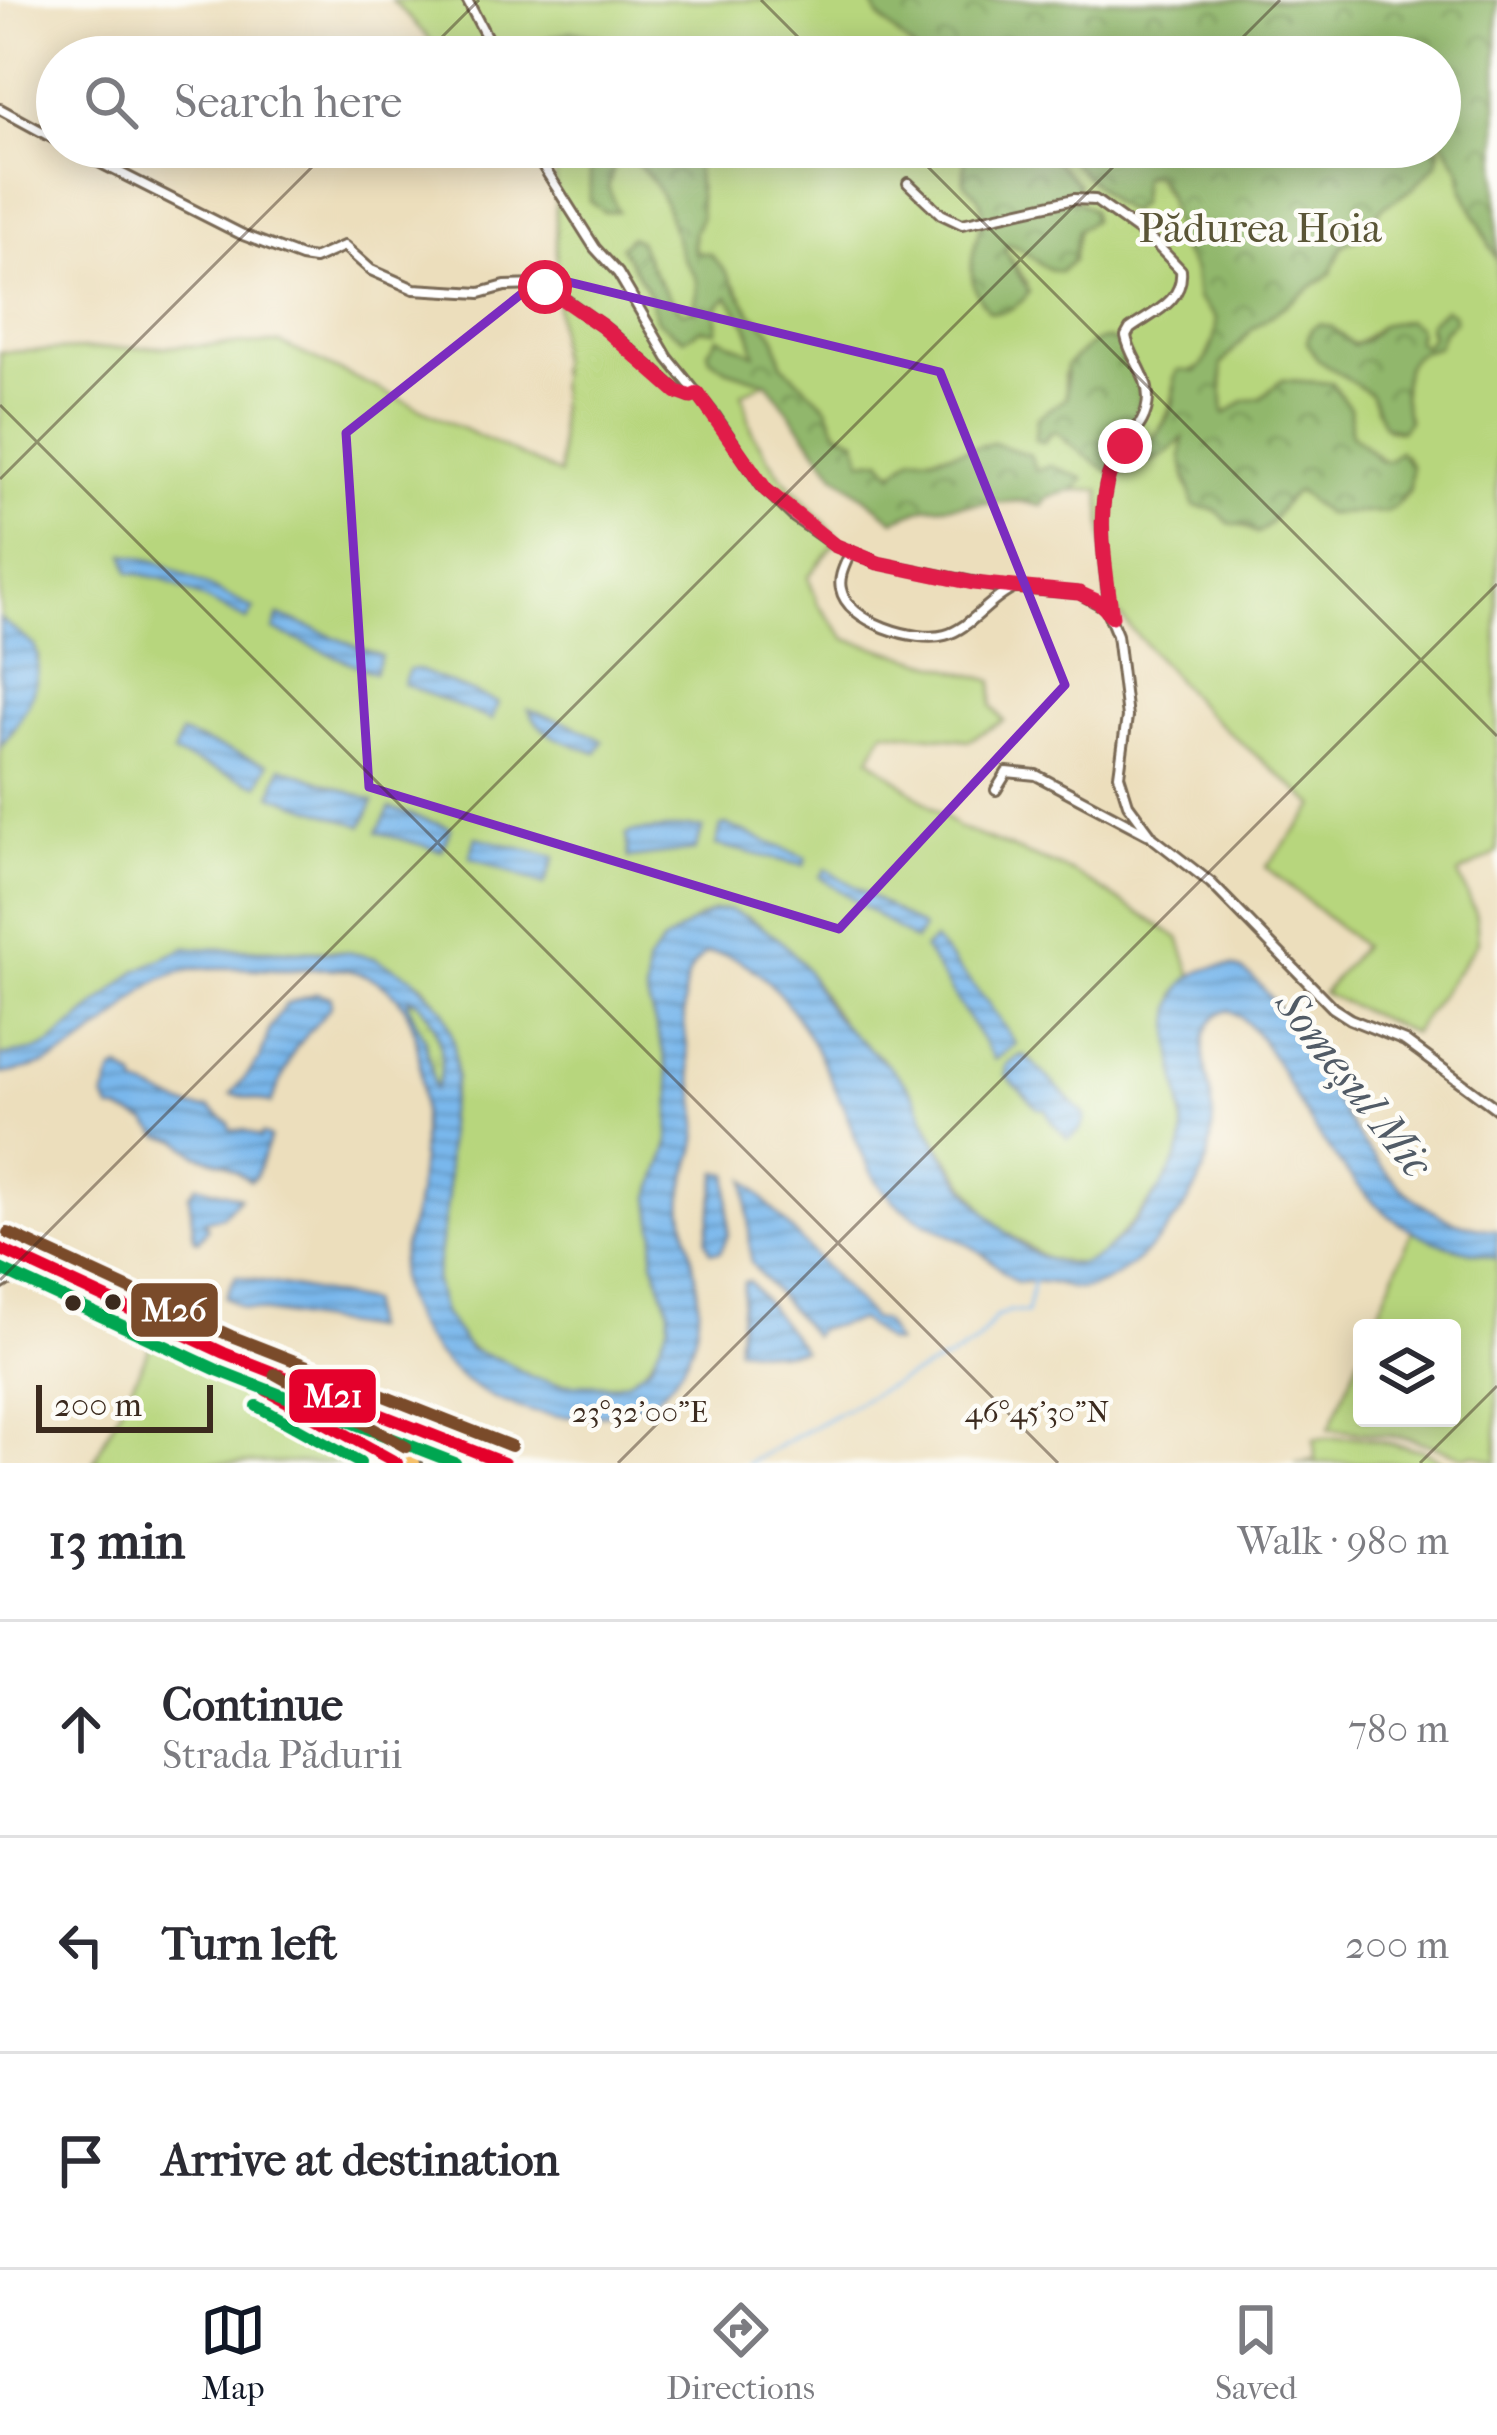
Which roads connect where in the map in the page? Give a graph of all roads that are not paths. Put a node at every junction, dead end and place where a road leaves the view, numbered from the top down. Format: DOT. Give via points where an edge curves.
graph roads {
  1 [pos="467,0"];
  2 [pos="486,36"];
  3 [pos="0,109"];
  4 [pos="36,129"];
  5 [pos="110,168"];
  6 [pos="544,168"];
  7 [pos="908,184"];
  8 [pos="698,394"];
  9 [pos="850,554"];
  10 [pos="1015,588"];
  11 [pos="1112,616"];
  12 [pos="996,790"];
  13 [pos="1153,838"];
  14 [pos="1497,1109"];
  15 [pos="0,1249"];
  16 [pos="5,1272"];
  17 [pos="273,1373"];
  18 [pos="284,1401"];
  19 [pos="467,1449"];
  20 [pos="397,1463"];
  21 [pos="415,1463"];
  22 [pos="504,1463"];
  1 -- 2 [label="street"];
  3 -- 4 [label="street"];
  5 -- 8 [label="street" via="301,257 344,246 371,270 414,289 553,290 677,392"];
  6 -- 8 [label="street"];
  7 -- 11 [label="street" via="962,224 1095,200 1181,271 1174,297 1126,336 1148,398 1106,488"];
  8 -- 9 [label="street" via="766,490"];
  9 -- 10 [label="street"];
  9 -- 10 [label="street" via="841,575 849,606 903,632 950,634"];
  10 -- 11 [label="street" via="1079,593"];
  11 -- 13 [label="street" via="1127,717 1120,784"];
  12 -- 13 [label="street" via="1007,772 1036,775"];
  13 -- 14 [label="street" via="1211,883 1333,1008 1405,1041"];
  15 -- 17 [label="main road"];
  16 -- 18 [label="main road" via="206,1355"];
  17 -- 18 [label="main road" via="392,1427 398,1443 386,1449"];
  17 -- 19 [label="main road"];
  18 -- 20 [label="main road"];
  19 -- 21 [label="main road" via="416,1440 407,1451"];
  19 -- 22 [label="main road"];
}
